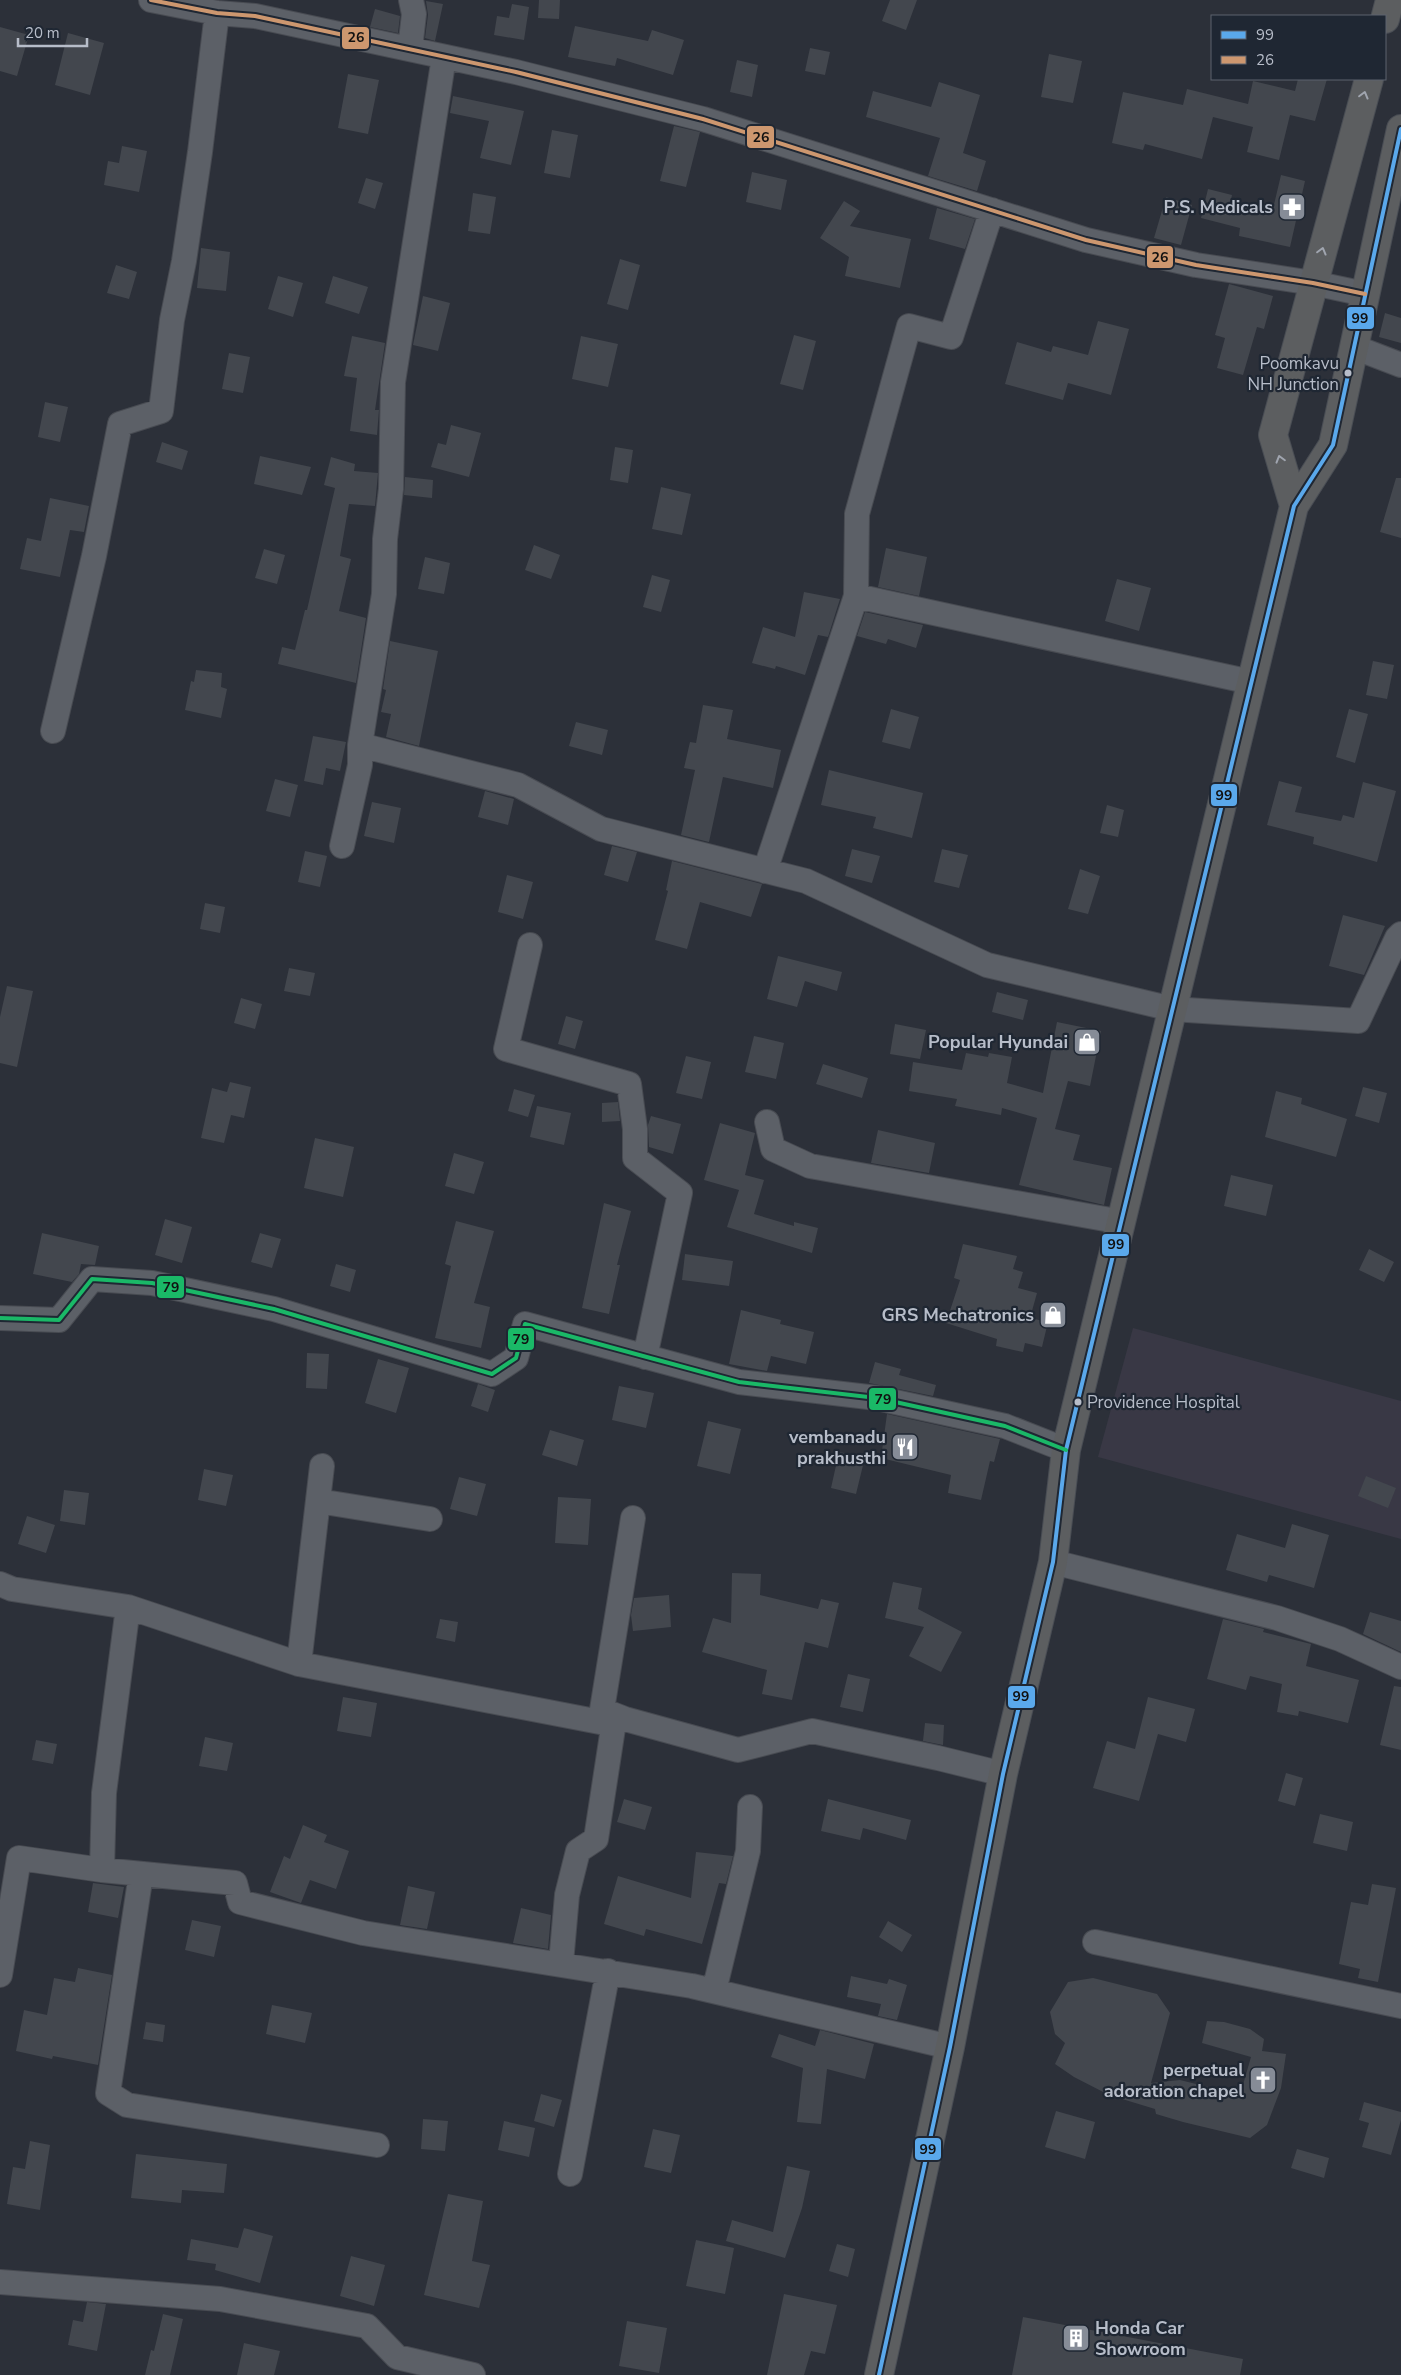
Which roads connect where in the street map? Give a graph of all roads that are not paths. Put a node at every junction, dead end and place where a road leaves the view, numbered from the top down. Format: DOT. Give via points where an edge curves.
graph roads {
  1 [pos="151,0"];
  2 [pos="411,0"];
  3 [pos="1390,0"];
  4 [pos="217,13"];
  5 [pos="1386,15"];
  6 [pos="410,49"];
  7 [pos="444,57"];
  8 [pos="1369,80"];
  9 [pos="1401,129"];
  10 [pos="992,210"];
  11 [pos="1314,283"];
  12 [pos="1365,294"];
  13 [pos="1354,347"];
  14 [pos="1401,365"];
  15 [pos="1294,506"];
  16 [pos="856,596"];
  17 [pos="1251,682"];
  18 [pos="53,731"];
  19 [pos="360,745"];
  20 [pos="342,846"];
  21 [pos="765,871"];
  22 [pos="1401,934"];
  23 [pos="530,946"];
  24 [pos="1172,1009"];
  25 [pos="767,1122"];
  26 [pos="1122,1222"];
  27 [pos="0,1318"];
  28 [pos="645,1357"];
  29 [pos="1066,1450"];
  30 [pos="322,1466"];
  31 [pos="318,1501"];
  32 [pos="633,1518"];
  33 [pos="430,1520"];
  34 [pos="1053,1562"];
  35 [pos="0,1584"];
  36 [pos="128,1607"];
  37 [pos="299,1664"];
  38 [pos="1401,1667"];
  39 [pos="608,1713"];
  40 [pos="1003,1774"];
  41 [pos="750,1807"];
  42 [pos="102,1870"];
  43 [pos="141,1874"];
  44 [pos="1094,1942"];
  45 [pos="561,1963"];
  46 [pos="608,1971"];
  47 [pos="0,1975"];
  48 [pos="714,1991"];
  49 [pos="1401,2006"];
  50 [pos="950,2047"];
  51 [pos="377,2145"];
  52 [pos="570,2174"];
  53 [pos="0,2282"];
  54 [pos="473,2375"];
  55 [pos="878,2375"];
  1 -- 4 [label="street"];
  2 -- 6 [label="street" via="414,14"];
  3 -- 5 [label="highway"];
  4 -- 6 [label="street" via="255,16"];
  4 -- 18 [label="street" via="200,152 172,320 161,411 120,424 94,556"];
  6 -- 7 [label="street"];
  7 -- 10 [label="street" via="703,119"];
  7 -- 19 [label="street" via="393,382 391,489 385,539 384,594"];
  11 -- 8 [label="highway, one-way"];
  9 -- 12 [label="highway"];
  10 -- 11 [label="street" via="1086,240 1196,265"];
  10 -- 16 [label="street" via="950,337 909,326 857,514"];
  11 -- 12 [label="street"];
  15 -- 11 [label="highway, one-way" via="1273,435"];
  12 -- 13 [label="highway"];
  13 -- 14 [label="street"];
  13 -- 15 [label="highway" via="1333,445"];
  15 -- 17 [label="highway"];
  16 -- 17 [label="street"];
  16 -- 21 [label="street"];
  17 -- 24 [label="highway"];
  19 -- 20 [label="street" via="360,765"];
  19 -- 21 [label="street" via="518,785 601,829"];
  21 -- 24 [label="street" via="806,882 987,965"];
  22 -- 24 [label="street" via="1358,1021"];
  23 -- 28 [label="street" via="506,1049 629,1084 635,1158 680,1193"];
  24 -- 26 [label="highway"];
  25 -- 26 [label="street" via="773,1149 810,1166"];
  26 -- 29 [label="highway"];
  27 -- 28 [label="street" via="60,1320 92,1279 152,1282 274,1309 492,1374 516,1358 525,1324"];
  28 -- 29 [label="street" via="740,1382 877,1398 1005,1426"];
  29 -- 34 [label="highway"];
  30 -- 31 [label="street"];
  31 -- 33 [label="street"];
  31 -- 37 [label="street"];
  32 -- 39 [label="street"];
  34 -- 38 [label="street" via="1278,1618 1340,1639"];
  34 -- 40 [label="highway"];
  35 -- 36 [label="street" via="12,1590"];
  36 -- 37 [label="street"];
  36 -- 42 [label="street" via="104,1793"];
  37 -- 39 [label="street" via="600,1722"];
  39 -- 40 [label="street" via="738,1750 812,1731"];
  39 -- 45 [label="street" via="596,1839 578,1851 567,1895"];
  40 -- 50 [label="highway"];
  41 -- 48 [label="street" via="748,1851"];
  42 -- 43 [label="street"];
  42 -- 47 [label="street" via="19,1858"];
  43 -- 45 [label="street" via="235,1883 240,1902 363,1932"];
  43 -- 51 [label="street" via="108,2093 126,2105"];
  44 -- 49 [label="street"];
  45 -- 46 [label="street"];
  46 -- 48 [label="street"];
  46 -- 52 [label="street"];
  48 -- 50 [label="street"];
  50 -- 55 [label="highway"];
  53 -- 54 [label="street" via="220,2299 367,2326 397,2357"];
}
